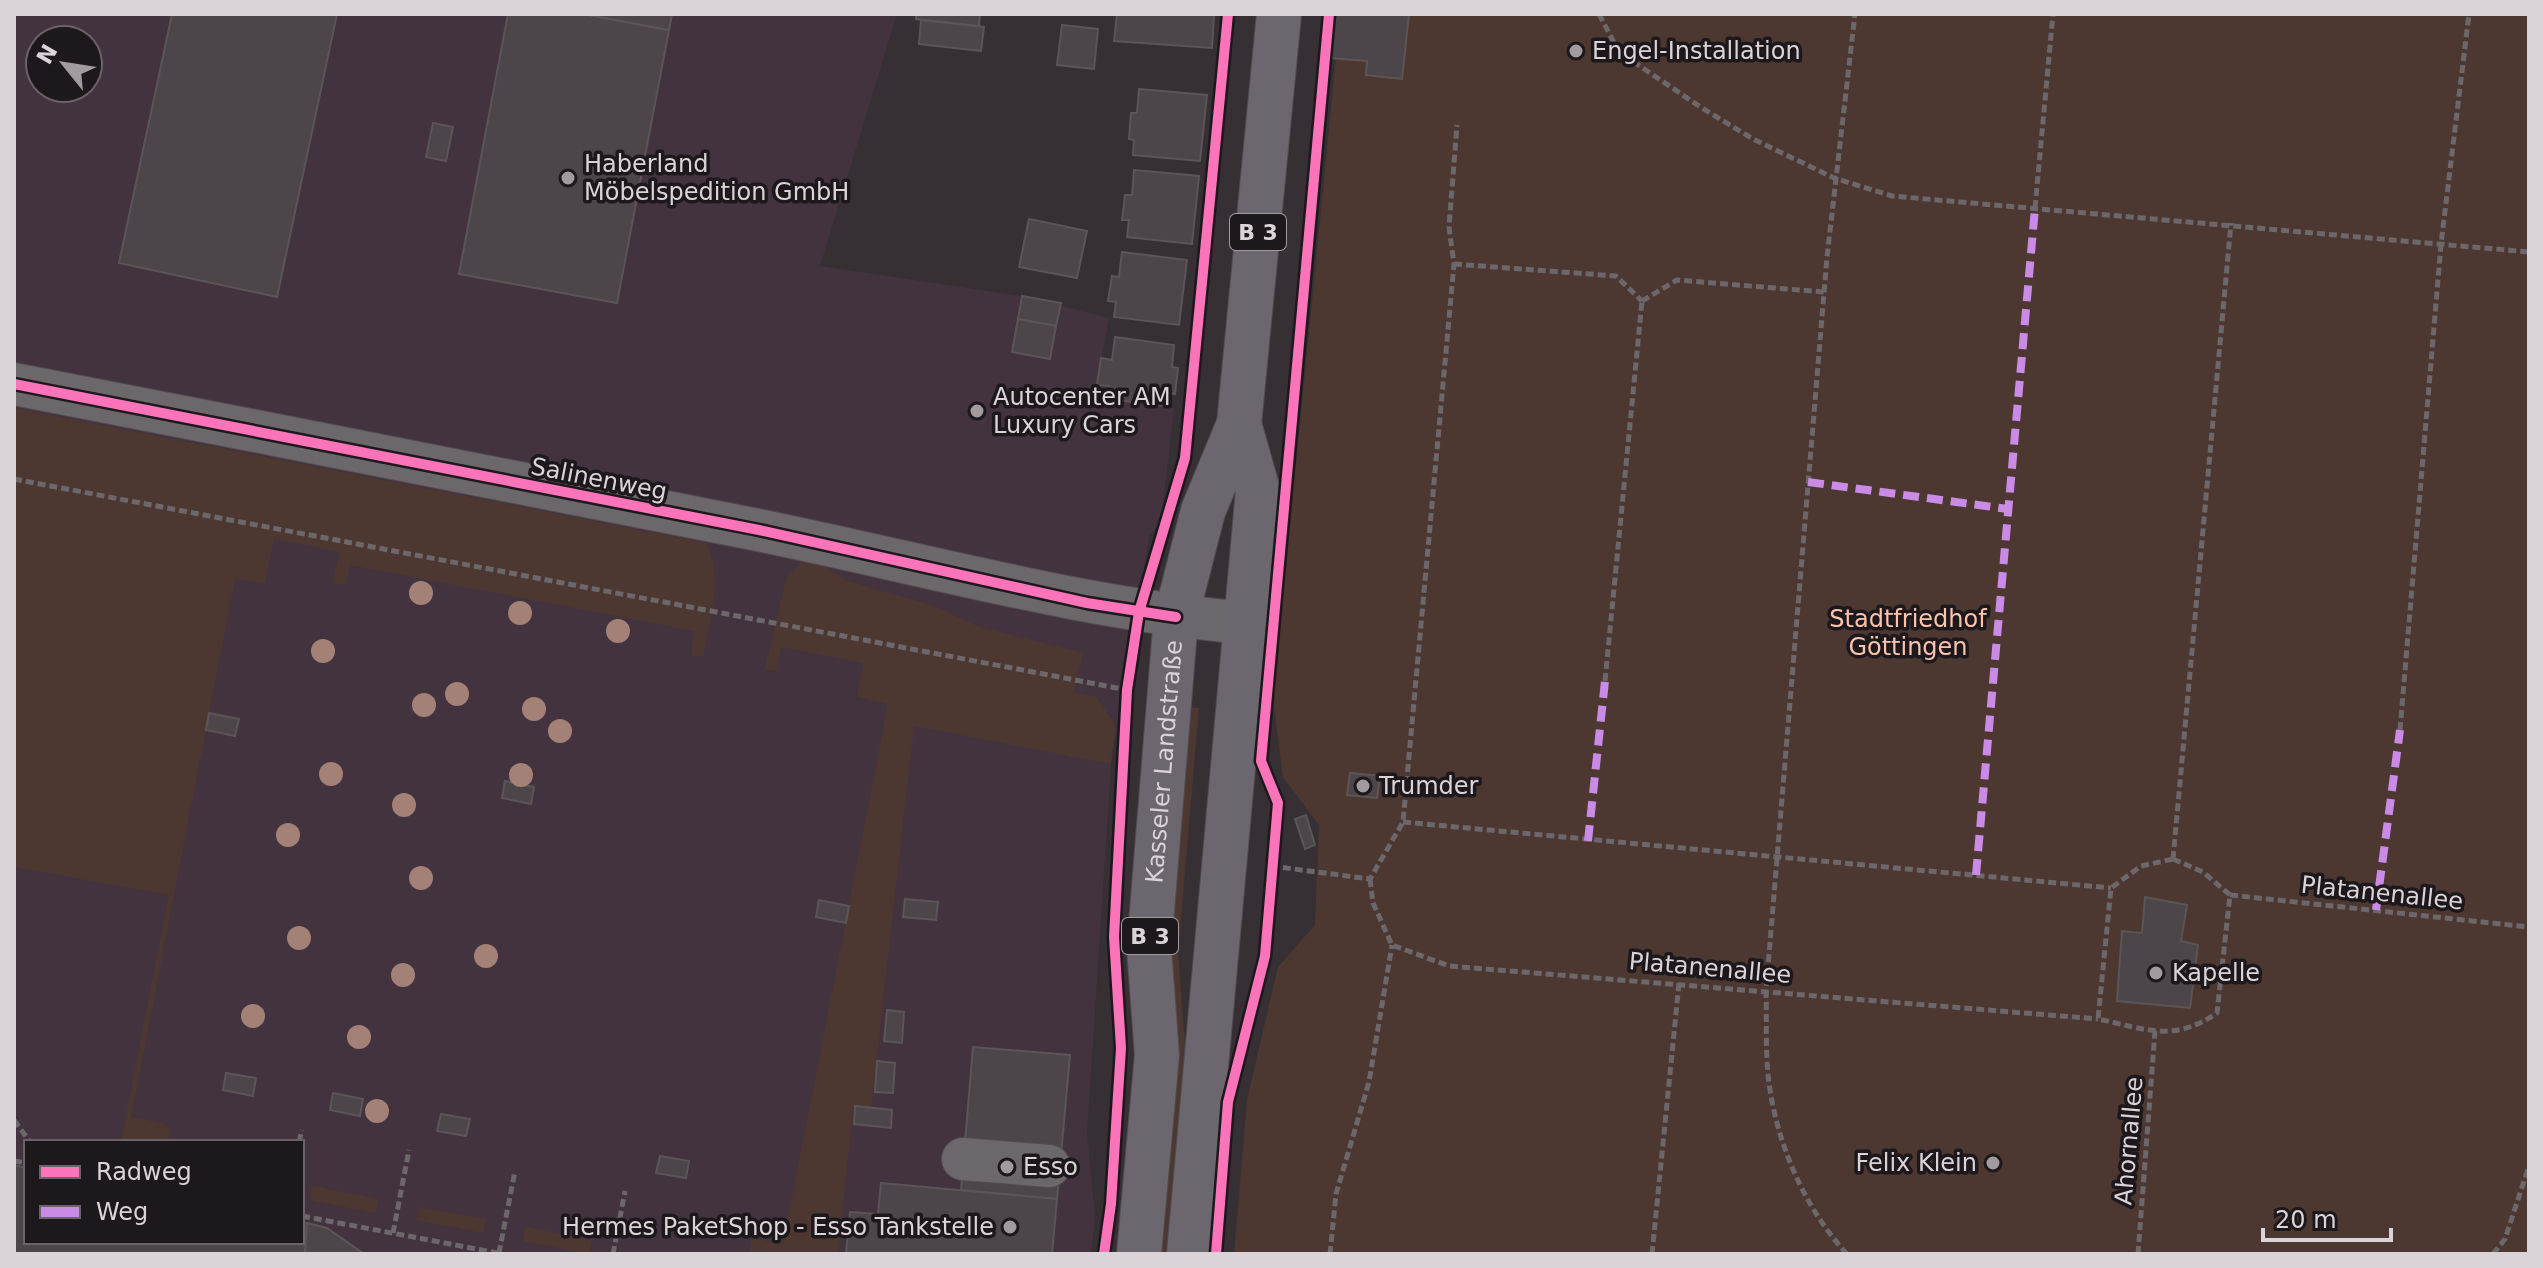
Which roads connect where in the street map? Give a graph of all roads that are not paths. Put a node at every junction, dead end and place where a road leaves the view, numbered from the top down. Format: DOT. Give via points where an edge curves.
graph roads {
  1 [pos="1278,28"];
  2 [pos="14,384"];
  3 [pos="1239,424"];
  4 [pos="1157,614"];
  5 [pos="1247,623"];
  6 [pos="963,1159"];
  7 [pos="1049,1166"];
  8 [pos="1139,1254"];
  9 [pos="1189,1254"];
  1 -- 3 [label="main road, Kasseler Landstraße / B 3"];
  2 -- 4 [label="street, Salinenweg"];
  3 -- 4 [label="main road, Kasseler Landstraße / B 3"];
  3 -- 5 [label="main road, Kasseler Landstraße / B 3" via="1258,491"];
  4 -- 5 [label="street, Salinenweg"];
  4 -- 8 [label="main road, Kasseler Landstraße / B 3" via="1141,697 1157,1055"];
  5 -- 9 [label="main road, Kasseler Landstraße / B 3"];
  6 -- 7 [label="street"];
}
